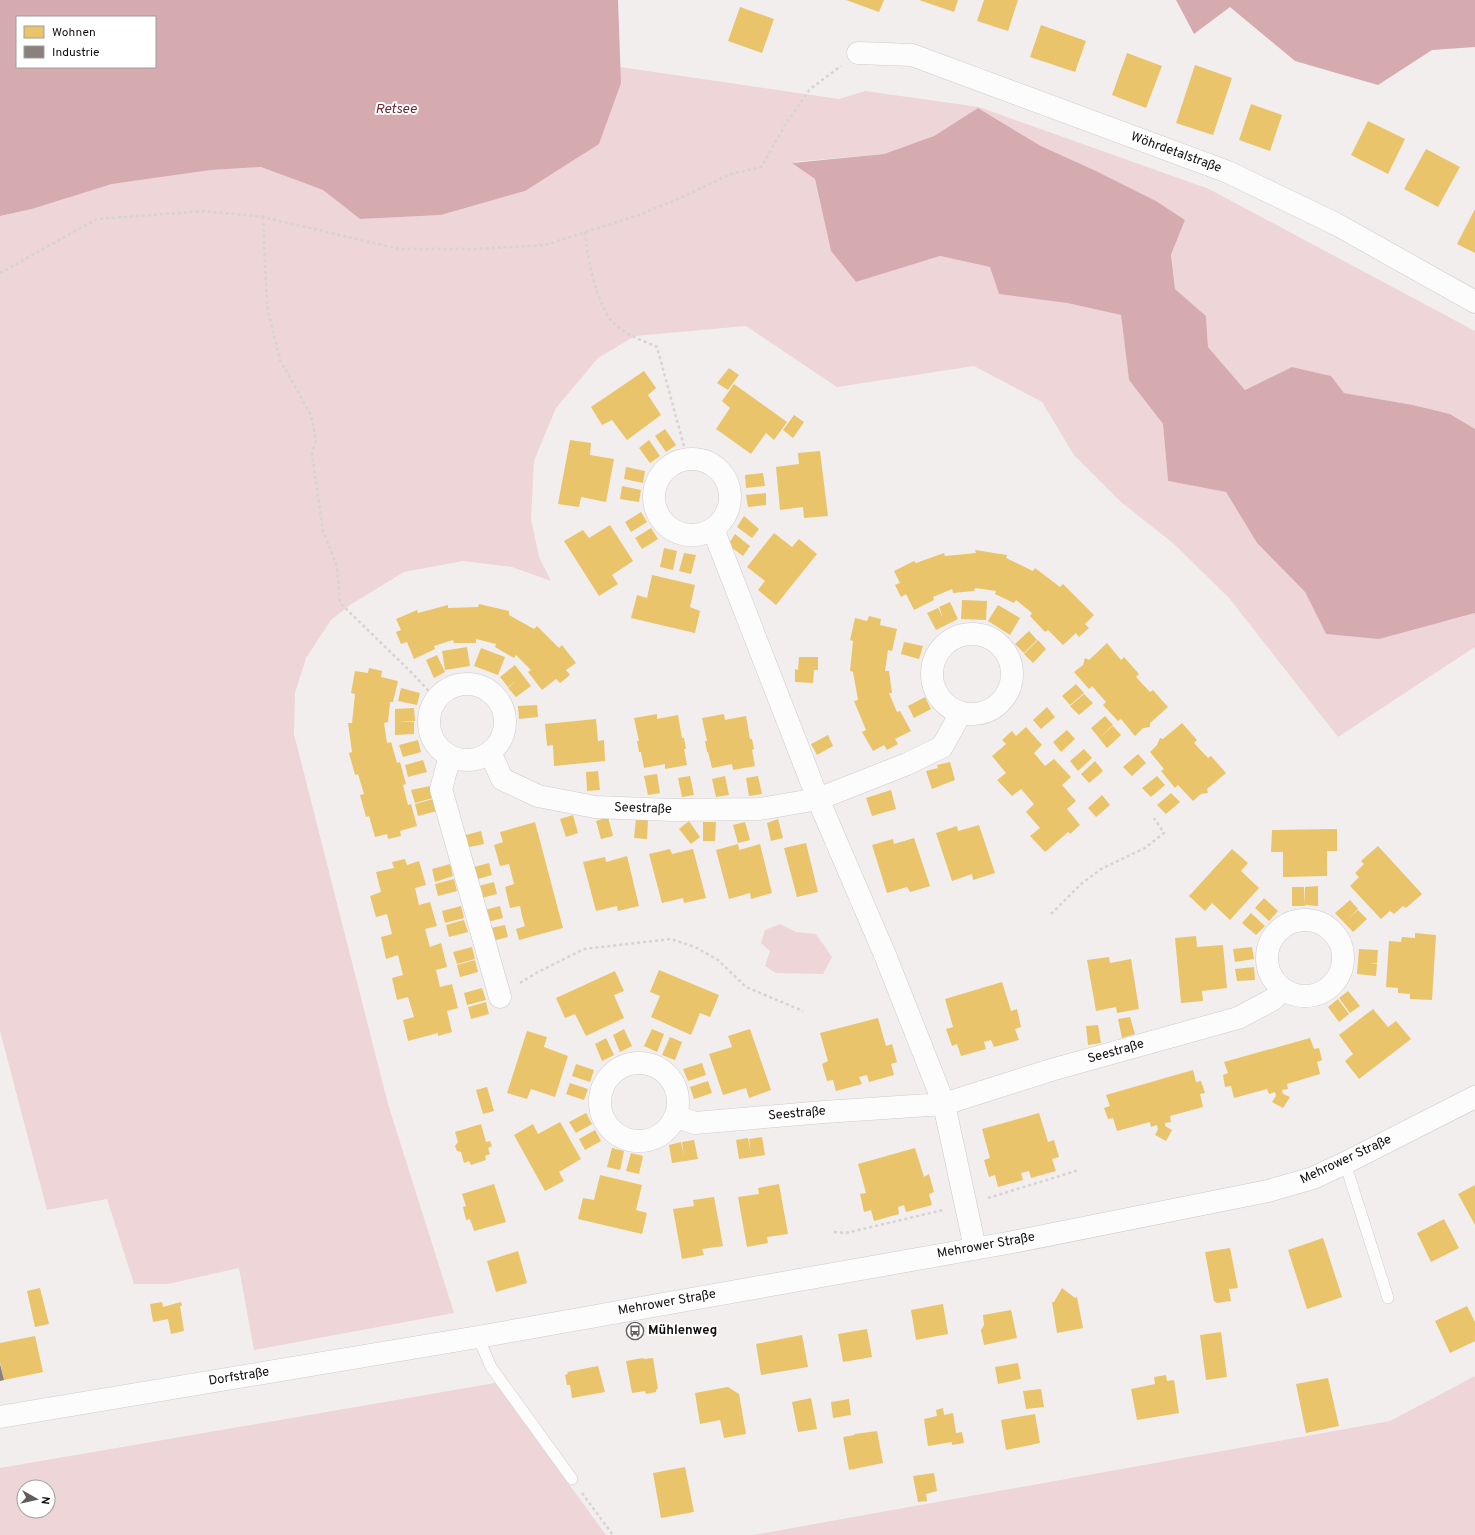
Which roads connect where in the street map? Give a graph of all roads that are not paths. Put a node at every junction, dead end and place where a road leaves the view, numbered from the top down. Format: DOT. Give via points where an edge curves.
graph roads {
  1 [pos="858,53"];
  2 [pos="1475,302"];
  3 [pos="713,529"];
  4 [pos="960,713"];
  5 [pos="490,752"];
  6 [pos="450,756"];
  7 [pos="818,800"];
  8 [pos="1282,990"];
  9 [pos="500,996"];
  10 [pos="1475,1097"];
  11 [pos="944,1104"];
  12 [pos="675,1116"];
  13 [pos="1345,1163"];
  14 [pos="975,1248"];
  15 [pos="1388,1298"];
  16 [pos="478,1337"];
  17 [pos="0,1417"];
  18 [pos="572,1479"];
  1 -- 2 [label="street, Wöhrdetalstraße" via="912,55 1228,172 1336,224"];
  3 -- 3 [label="street" via="726,514 729,503 725,479 708,463 694,459 672,465 656,484 656,510 662,521 683,534 696,535"];
  3 -- 7 [label="street"];
  4 -- 7 [label="street, Seestraße" via="942,747"];
  5 -- 6 [label="street" via="480,758 468,760"];
  5 -- 6 [label="street" via="500,743 506,717 493,693 482,686 469,683 456,685 444,691 430,710 431,734 436,745"];
  5 -- 7 [label="street, Seestraße" via="502,779 538,796 595,806 672,810 760,809"];
  6 -- 9 [label="street" via="441,789"];
  7 -- 11 [label="street" via="885,955"];
  8 -- 11 [label="street, Seestraße" via="1272,1000 1238,1018 1051,1070"];
  10 -- 13 [label="street, Mehrower Straße"];
  11 -- 12 [label="street, Seestraße" via="695,1123"];
  11 -- 14 [label="street"];
  13 -- 14 [label="street, Mehrower Straße" via="1313,1178 1268,1192"];
  13 -- 15 [label="lane"];
  14 -- 16 [label="street, Mehrower Straße"];
  16 -- 17 [label="street, Dorfstraße"];
  16 -- 18 [label="lane" via="491,1367"];
}
